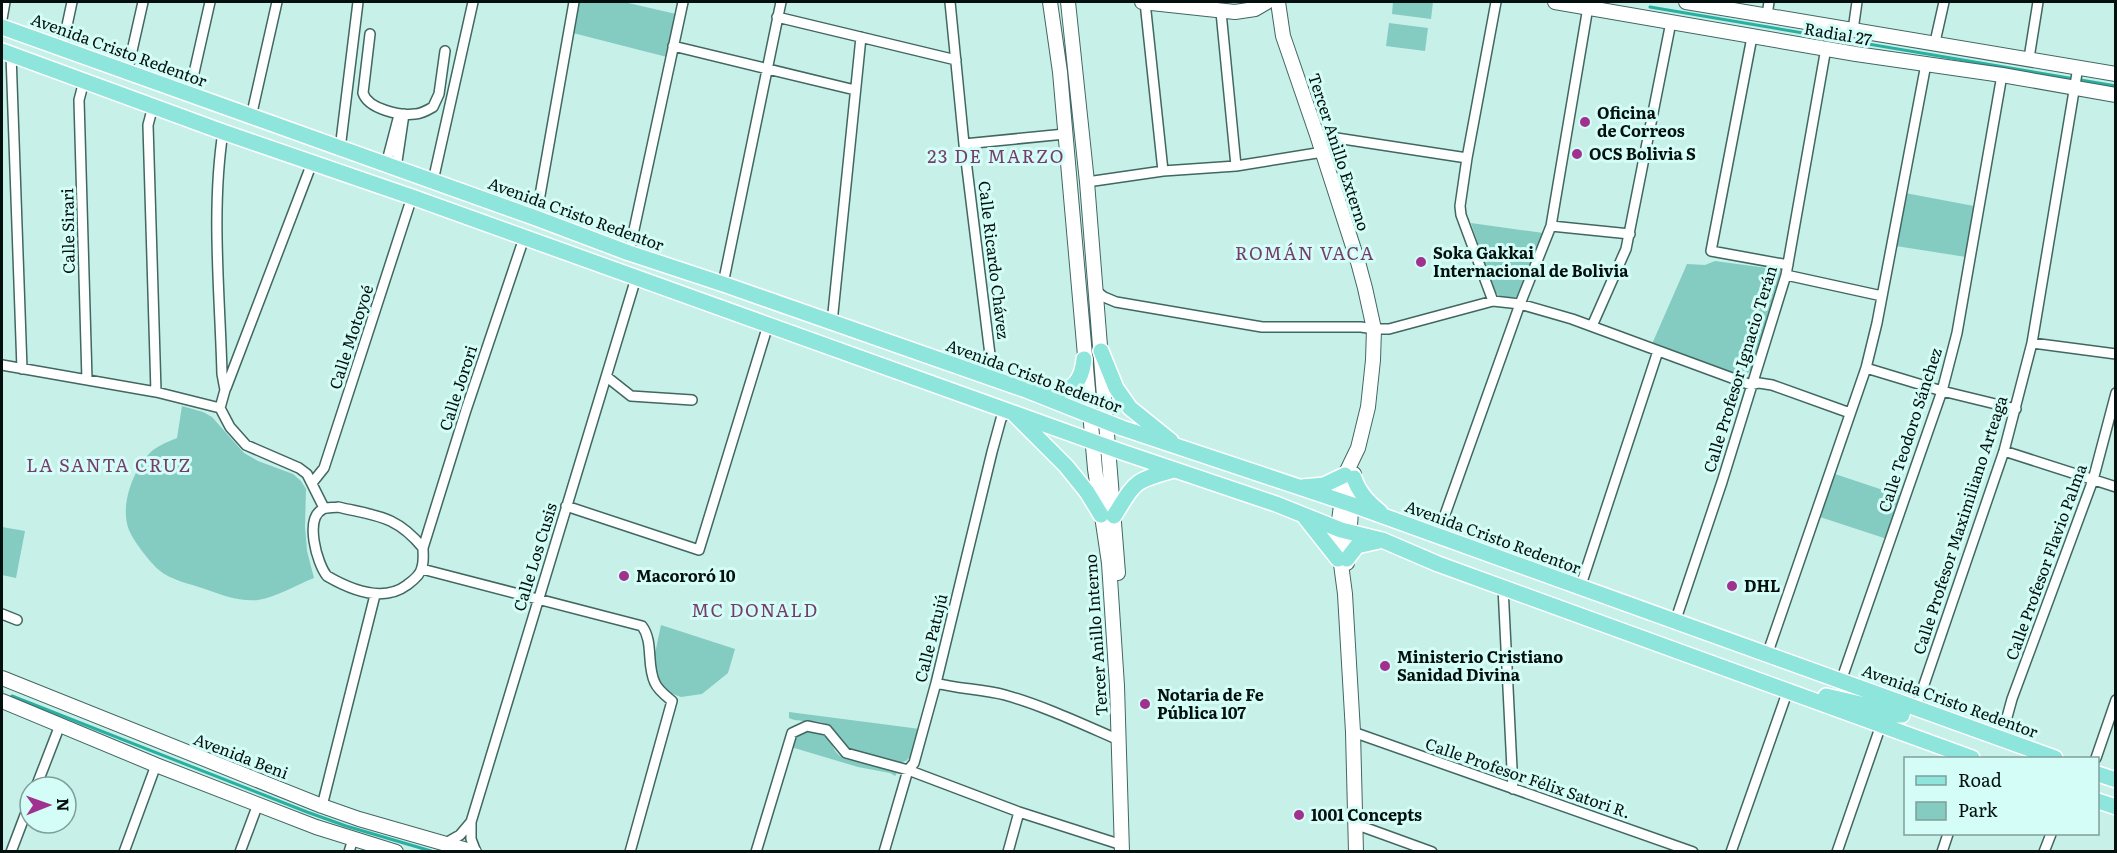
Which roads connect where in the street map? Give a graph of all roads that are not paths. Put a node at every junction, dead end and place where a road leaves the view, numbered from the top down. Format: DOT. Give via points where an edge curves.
graph roads {
  1 [pos="5,2"];
  2 [pos="72,2"];
  3 [pos="143,2"];
  4 [pos="210,2"];
  5 [pos="277,2"];
  6 [pos="358,2"];
  7 [pos="473,2"];
  8 [pos="574,2"];
  9 [pos="683,2"];
  10 [pos="781,2"];
  11 [pos="950,2"];
  12 [pos="1050,2"];
  13 [pos="1068,2"];
  14 [pos="1143,2"];
  15 [pos="1267,2"];
  16 [pos="1278,2"];
  17 [pos="1496,2"];
  18 [pos="1555,2"];
  19 [pos="1686,2"];
  20 [pos="1857,2"];
  21 [pos="1944,2"];
  22 [pos="2038,2"];
  23 [pos="1588,7"];
  24 [pos="1768,8"];
  25 [pos="1249,11"];
  26 [pos="1221,12"];
  27 [pos="777,17"];
  28 [pos="2,19"];
  29 [pos="1671,22"];
  30 [pos="1280,23"];
  31 [pos="2,27"];
  32 [pos="1853,30"];
  33 [pos="1071,31"];
  34 [pos="1055,33"];
  35 [pos="370,34"];
  36 [pos="861,37"];
  37 [pos="1752,37"];
  38 [pos="1935,42"];
  39 [pos="1868,43"];
  40 [pos="673,46"];
  41 [pos="1826,48"];
  42 [pos="62,49"];
  43 [pos="445,51"];
  44 [pos="6,53"];
  45 [pos="2029,58"];
  46 [pos="956,60"];
  47 [pos="40,64"];
  48 [pos="1926,64"];
  49 [pos="112,68"];
  50 [pos="767,69"];
  51 [pos="127,74"];
  52 [pos="2115,74"];
  53 [pos="2002,75"];
  54 [pos="2076,77"];
  55 [pos="84,81"];
  56 [pos="855,90"];
  57 [pos="189,95"];
  58 [pos="2115,95"];
  59 [pos="153,106"];
  60 [pos="402,113"];
  61 [pos="251,117"];
  62 [pos="223,132"];
  63 [pos="1065,134"];
  64 [pos="1317,135"];
  65 [pos="964,144"];
  66 [pos="340,149"];
  67 [pos="1323,152"];
  68 [pos="1467,158"];
  69 [pos="312,163"];
  70 [pos="391,166"];
  71 [pos="1236,166"];
  72 [pos="1162,171"];
  73 [pos="433,181"];
  74 [pos="1087,182"];
  75 [pos="412,197"];
  76 [pos="460,214"];
  77 [pos="536,218"];
  78 [pos="1551,226"];
  79 [pos="1630,234"];
  80 [pos="524,238"];
  81 [pos="628,253"];
  82 [pos="1787,270"];
  83 [pos="643,281"];
  84 [pos="723,284"];
  85 [pos="1095,290"];
  86 [pos="1882,296"];
  87 [pos="1493,301"];
  88 [pos="1116,302"];
  89 [pos="1520,304"];
  90 [pos="1097,315"];
  91 [pos="832,323"];
  92 [pos="768,325"];
  93 [pos="1592,326"];
  94 [pos="1374,329"];
  95 [pos="2032,343"];
  96 [pos="1101,351"];
  97 [pos="1658,351"];
  98 [pos="2115,354"];
  99 [pos="1084,359"];
  100 [pos="2,366"];
  101 [pos="1866,368"];
  102 [pos="22,369"];
  103 [pos="608,377"];
  104 [pos="993,379"];
  105 [pos="87,380"];
  106 [pos="1751,385"];
  107 [pos="225,390"];
  108 [pos="1026,390"];
  109 [pos="1942,391"];
  110 [pos="156,392"];
  111 [pos="2115,393"];
  112 [pos="692,400"];
  113 [pos="989,403"];
  114 [pos="220,408"];
  115 [pos="2016,409"];
  116 [pos="1010,410"];
  117 [pos="1850,413"];
  118 [pos="1090,417"];
  119 [pos="1107,423"];
  120 [pos="998,429"];
  121 [pos="1093,441"];
  122 [pos="1109,447"];
  123 [pos="1181,448"];
  124 [pos="2004,451"];
  125 [pos="1174,470"];
  126 [pos="1349,477"];
  127 [pos="2093,480"];
  128 [pos="312,483"];
  129 [pos="2115,487"];
  130 [pos="1306,490"];
  131 [pos="1346,503"];
  132 [pos="566,506"];
  133 [pos="324,508"];
  134 [pos="1107,516"];
  135 [pos="1306,517"];
  136 [pos="1387,518"];
  137 [pos="1344,530"];
  138 [pos="1437,537"];
  139 [pos="1382,540"];
  140 [pos="423,548"];
  141 [pos="1343,559"];
  142 [pos="422,569"];
  143 [pos="1503,587"];
  144 [pos="1580,588"];
  145 [pos="375,595"];
  146 [pos="538,599"];
  147 [pos="2,614"];
  148 [pos="17,620"];
  149 [pos="1675,622"];
  150 [pos="1767,655"];
  151 [pos="6,680"];
  152 [pos="1841,681"];
  153 [pos="936,683"];
  154 [pos="1794,692"];
  155 [pos="1885,697"];
  156 [pos="2115,700"];
  157 [pos="2,701"];
  158 [pos="1916,708"];
  159 [pos="60,725"];
  160 [pos="1881,725"];
  161 [pos="1353,732"];
  162 [pos="1119,740"];
  163 [pos="2008,742"];
  164 [pos="1934,744"];
  165 [pos="1967,757"];
  166 [pos="2049,757"];
  167 [pos="2097,757"];
  168 [pos="156,765"];
  169 [pos="908,770"];
  170 [pos="41,775"];
  171 [pos="2099,775"];
  172 [pos="2115,780"];
  173 [pos="1513,789"];
  174 [pos="2099,802"];
  175 [pos="258,804"];
  176 [pos="322,806"];
  177 [pos="2115,807"];
  178 [pos="1019,812"];
  179 [pos="471,822"];
  180 [pos="1355,824"];
  181 [pos="18,834"];
  182 [pos="1948,835"];
  183 [pos="2051,835"];
  184 [pos="351,845"];
  185 [pos="441,847"];
  186 [pos="1123,850"];
  187 [pos="11,852"];
  188 [pos="124,852"];
  189 [pos="240,852"];
  190 [pos="396,852"];
  191 [pos="475,852"];
  192 [pos="630,852"];
  193 [pos="756,852"];
  194 [pos="884,852"];
  195 [pos="1008,852"];
  196 [pos="1356,852"];
  197 [pos="1432,852"];
  198 [pos="1693,852"];
  199 [pos="1731,852"];
  200 [pos="1837,852"];
  201 [pos="1942,852"];
  202 [pos="2044,852"];
  1 -- 28 [label="street"];
  2 -- 42 [label="street"];
  3 -- 51 [label="street"];
  4 -- 57 [label="street"];
  5 -- 61 [label="street"];
  6 -- 66 [label="street"];
  7 -- 73 [label="street"];
  8 -- 77 [label="street"];
  9 -- 40 [label="street"];
  10 -- 27 [label="street"];
  11 -- 46 [label="street, Calle Ricardo Chávez"];
  12 -- 34 [label="street, Tercer Anillo Interno"];
  13 -- 33 [label="street, Tercer Anillo Interno"];
  14 -- 26 [label="street"];
  14 -- 72 [label="street"];
  15 -- 25 [label="street"];
  16 -- 30 [label="street, Tercer Anillo Externo"];
  17 -- 68 [label="street"];
  18 -- 23 [label="street, Radial 27"];
  19 -- 24 [label="street, Radial 27"];
  20 -- 32 [label="street"];
  21 -- 38 [label="street"];
  22 -- 45 [label="street"];
  23 -- 29 [label="street, Radial 27"];
  23 -- 78 [label="street"];
  24 -- 32 [label="street, Radial 27"];
  25 -- 26 [label="street"];
  25 -- 30 [label="street" via="1268,14"];
  26 -- 71 [label="street"];
  27 -- 36 [label="street"];
  27 -- 50 [label="street"];
  29 -- 37 [label="street, Radial 27"];
  29 -- 79 [label="street"];
  30 -- 64 [label="street, Tercer Anillo Externo"];
  31 -- 42 [label="main road, Avenida Cristo Redentor"];
  32 -- 39 [label="street, Radial 27"];
  33 -- 34 [label="street"];
  33 -- 74 [label="street, Tercer Anillo Interno"];
  34 -- 63 [label="street, Tercer Anillo Interno"];
  35 -- 60 [label="street" via="365,99 374,106"];
  36 -- 46 [label="street"];
  36 -- 56 [label="street"];
  37 -- 41 [label="street, Radial 27"];
  37 -- 82 [label="street" via="1712,251"];
  38 -- 39 [label="street, Radial 27"];
  38 -- 45 [label="street, Radial 27"];
  39 -- 41 [label="street, Radial 27"];
  39 -- 48 [label="street, Radial 27"];
  40 -- 50 [label="street"];
  40 -- 81 [label="street"];
  41 -- 82 [label="street, Calle Profesor Ignacio Terán"];
  42 -- 47 [label="main road" via="58,62"];
  42 -- 49 [label="main road, Avenida Cristo Redentor"];
  43 -- 60 [label="street" via="434,107 416,114"];
  44 -- 47 [label="main road"];
  44 -- 102 [label="street"];
  45 -- 54 [label="street, Radial 27"];
  46 -- 65 [label="street, Calle Ricardo Chávez"];
  47 -- 55 [label="main road"];
  48 -- 53 [label="street, Radial 27"];
  48 -- 86 [label="street"];
  49 -- 51 [label="main road, Avenida Cristo Redentor"];
  49 -- 55 [label="main road" via="89,66 83,74"];
  50 -- 56 [label="street"];
  50 -- 84 [label="street"];
  51 -- 57 [label="main road, Avenida Cristo Redentor"];
  52 -- 54 [label="street, Radial 27"];
  53 -- 54 [label="street, Radial 27"];
  53 -- 109 [label="street, Calle Teodoro Sánchez" via="1957,333"];
  54 -- 58 [label="street, Radial 27"];
  54 -- 95 [label="street, Calle Profesor Maximiliano Arteaga"];
  55 -- 59 [label="main road"];
  55 -- 105 [label="street, Calle Sirari" via="79,100"];
  56 -- 91 [label="street"];
  57 -- 61 [label="main road, Avenida Cristo Redentor"];
  59 -- 62 [label="main road"];
  59 -- 110 [label="street" via="148,125"];
  60 -- 70 [label="street"];
  61 -- 66 [label="main road, Avenida Cristo Redentor"];
  62 -- 69 [label="main road"];
  62 -- 107 [label="street" via="217,198"];
  63 -- 65 [label="street"];
  63 -- 99 [label="street, Tercer Anillo Interno"];
  64 -- 67 [label="street, Tercer Anillo Externo"];
  64 -- 68 [label="street"];
  65 -- 104 [label="street, Calle Ricardo Chávez"];
  66 -- 70 [label="main road, Avenida Cristo Redentor"];
  67 -- 71 [label="street"];
  67 -- 94 [label="street, Tercer Anillo Externo"];
  68 -- 87 [label="street" via="1461,215"];
  69 -- 75 [label="main road"];
  69 -- 107 [label="street"];
  70 -- 73 [label="main road, Avenida Cristo Redentor"];
  71 -- 72 [label="street"];
  72 -- 74 [label="street"];
  73 -- 77 [label="main road, Avenida Cristo Redentor"];
  74 -- 85 [label="street, Tercer Anillo Interno"];
  75 -- 76 [label="main road"];
  75 -- 128 [label="street, Calle Motoyoé" via="324,468"];
  76 -- 80 [label="main road"];
  76 -- 81 [label="main road" via="493,219 612,260 623,260"];
  77 -- 81 [label="main road, Avenida Cristo Redentor"];
  78 -- 79 [label="street"];
  78 -- 89 [label="street"];
  79 -- 93 [label="street"];
  80 -- 83 [label="main road"];
  80 -- 140 [label="street, Calle Jorori"];
  81 -- 84 [label="main road, Avenida Cristo Redentor"];
  82 -- 86 [label="street"];
  82 -- 106 [label="street, Calle Profesor Ignacio Terán"];
  83 -- 91 [label="main road" via="643,273 655,270 799,318"];
  83 -- 92 [label="main road"];
  83 -- 103 [label="street, Calle Los Cusis" via="630,301"];
  84 -- 91 [label="main road, Avenida Cristo Redentor"];
  85 -- 88 [label="street"];
  85 -- 90 [label="street, Tercer Anillo Interno"];
  86 -- 101 [label="street"];
  87 -- 89 [label="street"];
  87 -- 94 [label="street"];
  88 -- 90 [label="street"];
  88 -- 94 [label="street" via="1262,327"];
  89 -- 93 [label="street"];
  89 -- 138 [label="street"];
  90 -- 96 [label="street, Tercer Anillo Interno"];
  91 -- 104 [label="main road, Avenida Cristo Redentor"];
  92 -- 113 [label="main road"];
  92 -- 132 [label="street" via="699,550"];
  93 -- 97 [label="street"];
  94 -- 126 [label="street, Tercer Anillo Externo" via="1368,407"];
  95 -- 98 [label="street"];
  95 -- 115 [label="street, Calle Profesor Maximiliano Arteaga"];
  96 -- 119 [label="street, Tercer Anillo Interno"];
  96 -- 123 [label="main road" via="1130,408"];
  97 -- 106 [label="street"];
  97 -- 144 [label="street"];
  99 -- 108 [label="main road" via="1080,379 1071,387 1050,392"];
  99 -- 118 [label="street, Tercer Anillo Interno"];
  100 -- 102 [label="street"];
  101 -- 109 [label="street"];
  101 -- 117 [label="street"];
  102 -- 105 [label="street"];
  103 -- 112 [label="street" via="631,396"];
  103 -- 132 [label="street, Calle Los Cusis"];
  104 -- 108 [label="main road, Avenida Cristo Redentor"];
  105 -- 110 [label="street"];
  106 -- 117 [label="street" via="1772,385"];
  106 -- 149 [label="street, Calle Profesor Ignacio Terán"];
  107 -- 114 [label="street"];
  108 -- 118 [label="main road, Avenida Cristo Redentor"];
  109 -- 115 [label="street"];
  109 -- 152 [label="street, Calle Teodoro Sánchez"];
  110 -- 114 [label="street"];
  111 -- 127 [label="street, Calle Profesor Flavio Palma"];
  113 -- 116 [label="main road"];
  113 -- 120 [label="street"];
  114 -- 128 [label="street" via="246,445 299,468"];
  115 -- 124 [label="street, Calle Profesor Maximiliano Arteaga"];
  116 -- 120 [label="street, Calle Patujú"];
  116 -- 121 [label="main road"];
  116 -- 134 [label="main road" via="1066,466"];
  117 -- 150 [label="street"];
  118 -- 119 [label="main road, Avenida Cristo Redentor"];
  118 -- 121 [label="street, Tercer Anillo Interno"];
  119 -- 122 [label="street, Tercer Anillo Interno"];
  119 -- 123 [label="main road, Avenida Cristo Redentor"];
  120 -- 153 [label="street, Calle Patujú"];
  121 -- 122 [label="main road"];
  121 -- 134 [label="street, Tercer Anillo Interno"];
  122 -- 125 [label="main road"];
  122 -- 134 [label="street, Tercer Anillo Interno"];
  123 -- 130 [label="main road, Avenida Cristo Redentor"];
  124 -- 127 [label="street"];
  124 -- 158 [label="street, Calle Profesor Maximiliano Arteaga"];
  125 -- 134 [label="main road" via="1137,482"];
  125 -- 135 [label="main road"];
  126 -- 130 [label="main road"];
  126 -- 131 [label="street, Tercer Anillo Externo"];
  126 -- 136 [label="main road" via="1364,498"];
  127 -- 129 [label="street"];
  127 -- 163 [label="street, Calle Profesor Flavio Palma" via="2012,699"];
  128 -- 133 [label="street"];
  130 -- 131 [label="main road, Avenida Cristo Redentor"];
  130 -- 135 [label="main road" via="1322,498 1323,509 1318,516"];
  131 -- 136 [label="main road, Avenida Cristo Redentor"];
  131 -- 137 [label="street, Tercer Anillo Externo"];
  132 -- 146 [label="street, Calle Los Cusis"];
  133 -- 140 [label="street" via="338,507 391,520 404,527"];
  133 -- 145 [label="street" via="318,513 314,533 322,569 334,580"];
  134 -- 162 [label="street, Tercer Anillo Interno"];
  134 -- 186 [label="street, Tercer Anillo Interno" via="1122,659"];
  135 -- 137 [label="main road"];
  135 -- 141 [label="main road"];
  136 -- 138 [label="main road, Avenida Cristo Redentor"];
  136 -- 139 [label="main road" via="1372,518 1368,523 1370,533"];
  137 -- 139 [label="main road"];
  137 -- 141 [label="street, Tercer Anillo Externo"];
  138 -- 144 [label="main road, Avenida Cristo Redentor"];
  139 -- 141 [label="main road" via="1357,546"];
  139 -- 143 [label="main road"];
  140 -- 142 [label="street"];
  141 -- 161 [label="street, Tercer Anillo Externo"];
  142 -- 145 [label="street" via="403,588"];
  142 -- 146 [label="street"];
  143 -- 154 [label="main road"];
  143 -- 173 [label="street"];
  144 -- 149 [label="main road, Avenida Cristo Redentor"];
  145 -- 176 [label="street"];
  146 -- 179 [label="street, Calle Los Cusis"];
  146 -- 192 [label="street" via="642,626 648,634 649,666 656,686 672,701"];
  147 -- 148 [label="street"];
  149 -- 150 [label="main road, Avenida Cristo Redentor"];
  150 -- 152 [label="main road, Avenida Cristo Redentor"];
  151 -- 157 [label="street"];
  151 -- 176 [label="street, Avenida Beni"];
  152 -- 155 [label="main road, Avenida Cristo Redentor"];
  153 -- 162 [label="street" via="1007,696"];
  153 -- 169 [label="street, Calle Patujú" via="914,763"];
  154 -- 155 [label="main road" via="1823,695 1902,715 1900,704"];
  154 -- 160 [label="main road"];
  154 -- 199 [label="street"];
  155 -- 158 [label="main road, Avenida Cristo Redentor"];
  156 -- 167 [label="street"];
  157 -- 159 [label="street"];
  158 -- 163 [label="main road, Avenida Cristo Redentor"];
  159 -- 168 [label="street"];
  159 -- 170 [label="street"];
  160 -- 164 [label="main road"];
  160 -- 200 [label="street"];
  161 -- 173 [label="street, Calle Profesor Félix Satori R."];
  161 -- 180 [label="street, Tercer Anillo Externo"];
  162 -- 186 [label="street, Tercer Anillo Interno"];
  163 -- 164 [label="main road" via="1918,719 1914,723 1917,729"];
  163 -- 166 [label="main road, Avenida Cristo Redentor"];
  164 -- 165 [label="main road"];
  168 -- 175 [label="street"];
  168 -- 188 [label="street"];
  169 -- 178 [label="street"];
  169 -- 193 [label="street" via="846,753 827,730 807,726 792,734"];
  169 -- 194 [label="street, Calle Patujú"];
  171 -- 172 [label="main road"];
  173 -- 198 [label="street, Calle Profesor Félix Satori R."];
  174 -- 177 [label="main road"];
  175 -- 184 [label="street"];
  175 -- 189 [label="street"];
  176 -- 185 [label="street, Avenida Beni"];
  178 -- 186 [label="street"];
  178 -- 195 [label="street"];
  179 -- 185 [label="street"];
  179 -- 191 [label="street, Calle Los Cusis"];
  180 -- 196 [label="street, Tercer Anillo Externo"];
  180 -- 197 [label="street"];
  181 -- 187 [label="street"];
  182 -- 201 [label="street"];
  183 -- 202 [label="street"];
  184 -- 190 [label="street"];
  185 -- 191 [label="street, Avenida Beni"];
}
